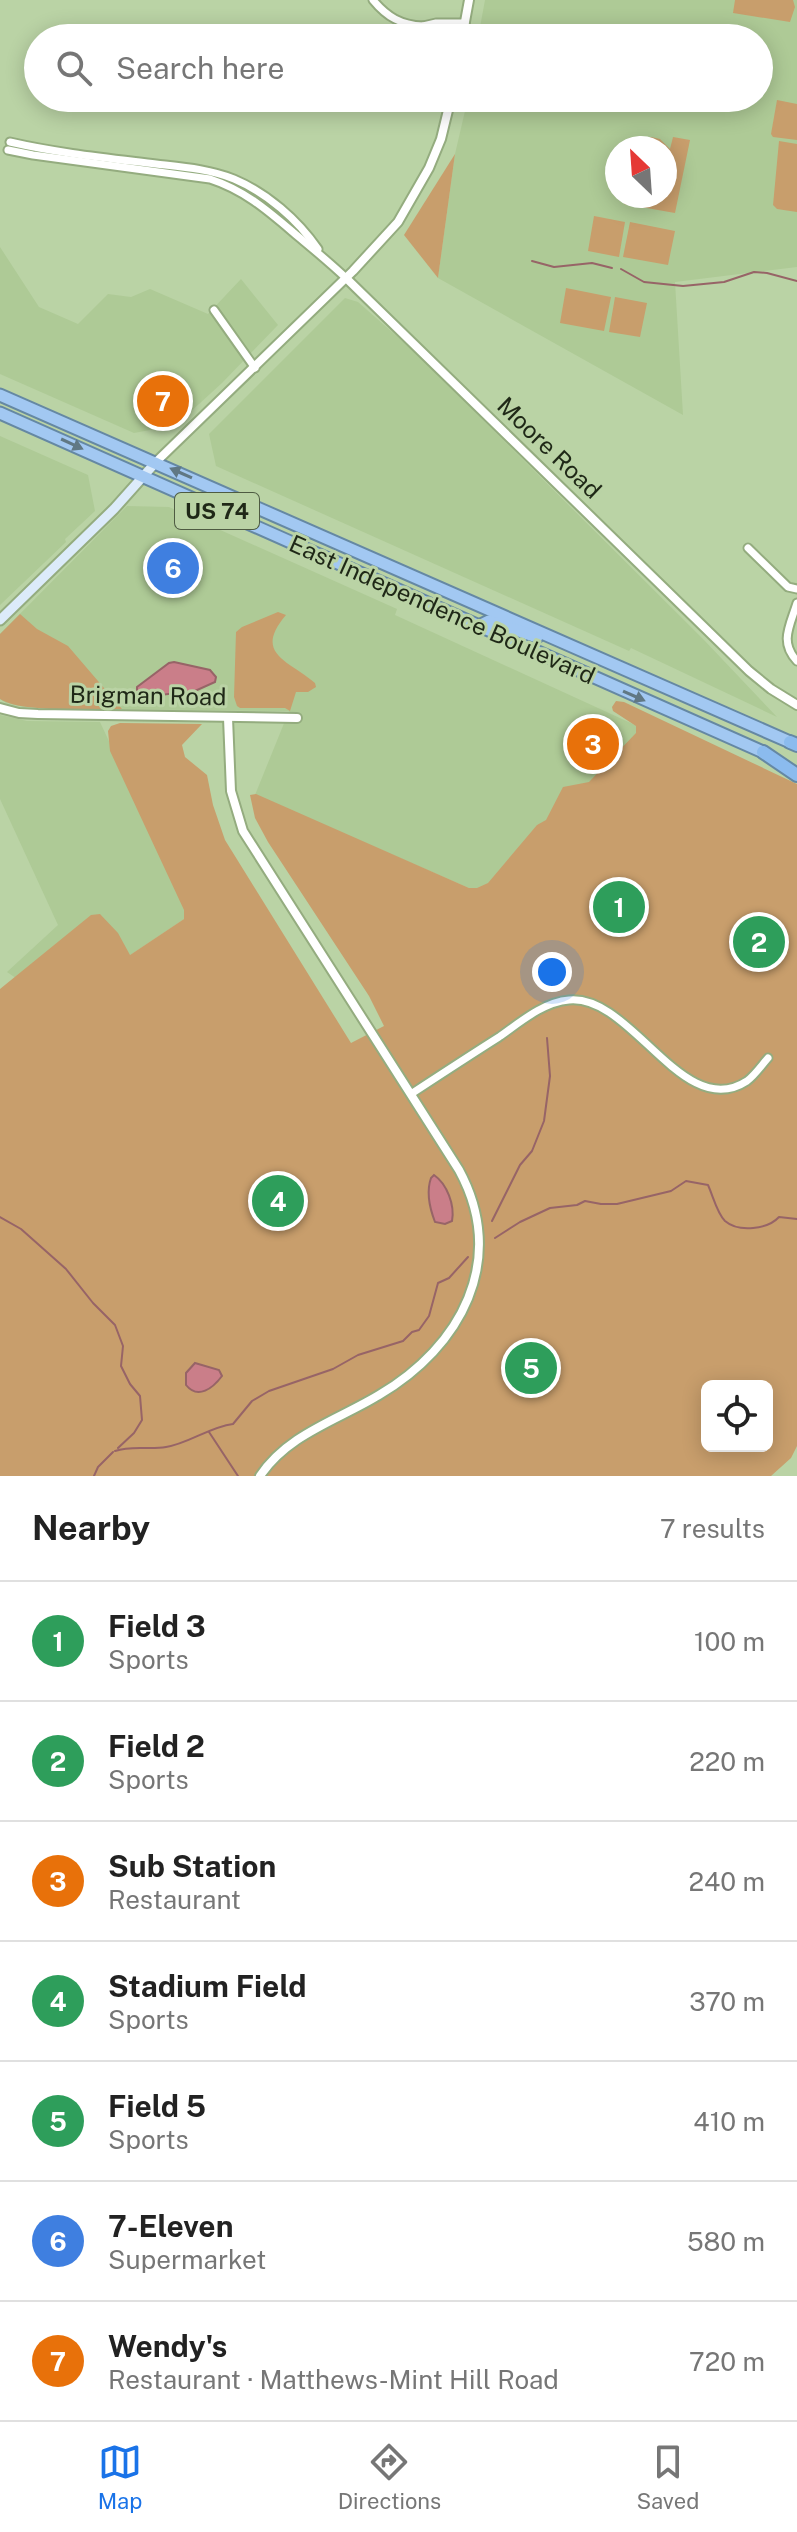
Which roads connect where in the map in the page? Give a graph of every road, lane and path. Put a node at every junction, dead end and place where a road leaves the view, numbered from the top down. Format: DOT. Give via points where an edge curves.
graph roads {
  1 [pos="469,0"];
  2 [pos="374,1"];
  3 [pos="465,23"];
  4 [pos="413,24"];
  5 [pos="432,24"];
  6 [pos="448,112"];
  7 [pos="9,146"];
  8 [pos="346,278"];
  9 [pos="214,310"];
  10 [pos="255,368"];
  11 [pos="0,395"];
  12 [pos="0,413"];
  13 [pos="156,462"];
  14 [pos="143,478"];
  15 [pos="748,548"];
  16 [pos="797,589"];
  17 [pos="797,603"];
  18 [pos="0,620"];
  19 [pos="477,627"];
  20 [pos="573,646"];
  21 [pos="797,661"];
  22 [pos="797,705"];
  23 [pos="0,708"];
  24 [pos="228,718"];
  25 [pos="297,718"];
  26 [pos="795,743"];
  27 [pos="763,752"];
  28 [pos="797,768"];
  29 [pos="797,775"];
  30 [pos="768,1058"];
  31 [pos="411,1094"];
  32 [pos="260,1476"];
  1 -- 3 [label="street"];
  2 -- 4 [label="street" via="385,14"];
  3 -- 5 [label="street"];
  6 -- 8 [label="street" via="415,195 398,222"];
  7 -- 8 [label="street" via="205,170 232,178 276,205"];
  8 -- 10 [label="street"];
  8 -- 22 [label="street, Moore Road" via="724,647"];
  9 -- 10 [label="street"];
  10 -- 13 [label="street"];
  11 -- 13 [label="highway, East Independence Boulevard / US 74"];
  12 -- 14 [label="highway, East Independence Boulevard / US 74, one-way"];
  13 -- 14 [label="main road"];
  20 -- 13 [label="highway, East Independence Boulevard / US 74, one-way"];
  14 -- 18 [label="main road"];
  14 -- 19 [label="highway, East Independence Boulevard / US 74"];
  15 -- 16 [label="street" via="788,587"];
  17 -- 21 [label="street" via="786,638 788,652"];
  19 -- 20 [label="highway" via="493,621"];
  19 -- 27 [label="highway, East Independence Boulevard / US 74, one-way"];
  20 -- 26 [label="highway, East Independence Boulevard / US 74"];
  23 -- 24 [label="street, Brigman Road" via="38,714"];
  24 -- 25 [label="street, Brigman Road"];
  24 -- 31 [label="street" via="230,784 243,831"];
  27 -- 28 [label="highway, East Independence Boulevard / US 74"];
  27 -- 29 [label="highway"];
  30 -- 31 [label="street" via="739,1085 703,1087 604,1009 568,1000 542,1009"];
  31 -- 32 [label="street" via="474,1203 479,1255 469,1298 446,1337 409,1374 381,1395 297,1439"];
}
